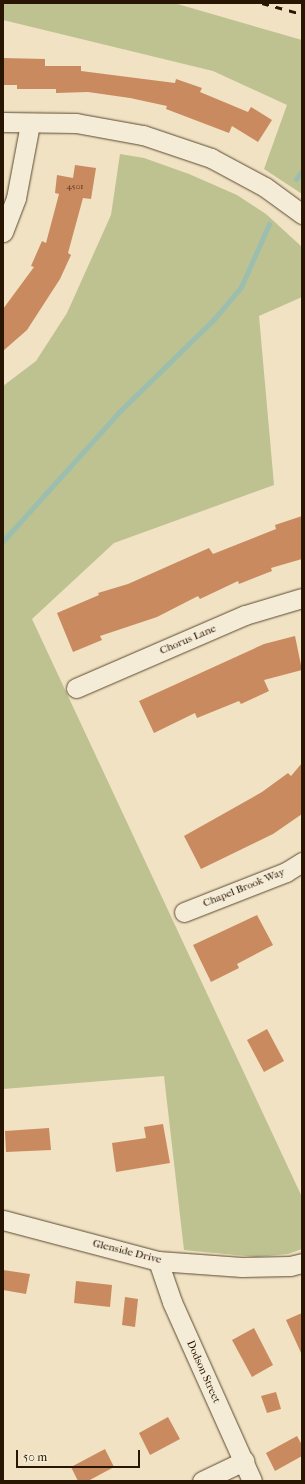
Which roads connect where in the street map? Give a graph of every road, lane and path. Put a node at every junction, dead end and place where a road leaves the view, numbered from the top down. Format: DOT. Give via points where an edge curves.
graph roads {
  1 [pos="3,122"];
  2 [pos="30,124"];
  3 [pos="302,214"];
  4 [pos="3,232"];
  5 [pos="302,598"];
  6 [pos="76,688"];
  7 [pos="302,862"];
  8 [pos="184,912"];
  9 [pos="3,1220"];
  10 [pos="158,1261"];
  11 [pos="302,1263"];
  12 [pos="244,1461"];
  13 [pos="202,1481"];
  14 [pos="252,1481"];
  1 -- 2 [label="street"];
  2 -- 3 [label="street" via="76,123 144,135 211,158 265,187"];
  2 -- 4 [label="street" via="16,198"];
  5 -- 6 [label="street, Chorus Lane" via="245,615"];
  7 -- 8 [label="street, Chapel Brook Way" via="286,872"];
  9 -- 10 [label="street, Glenside Drive"];
  10 -- 11 [label="street, Glenside Drive" via="242,1267 290,1266"];
  10 -- 12 [label="street, Dodson Street" via="172,1302"];
  12 -- 13 [label="street"];
  12 -- 14 [label="street, Dodson Street"];
}
